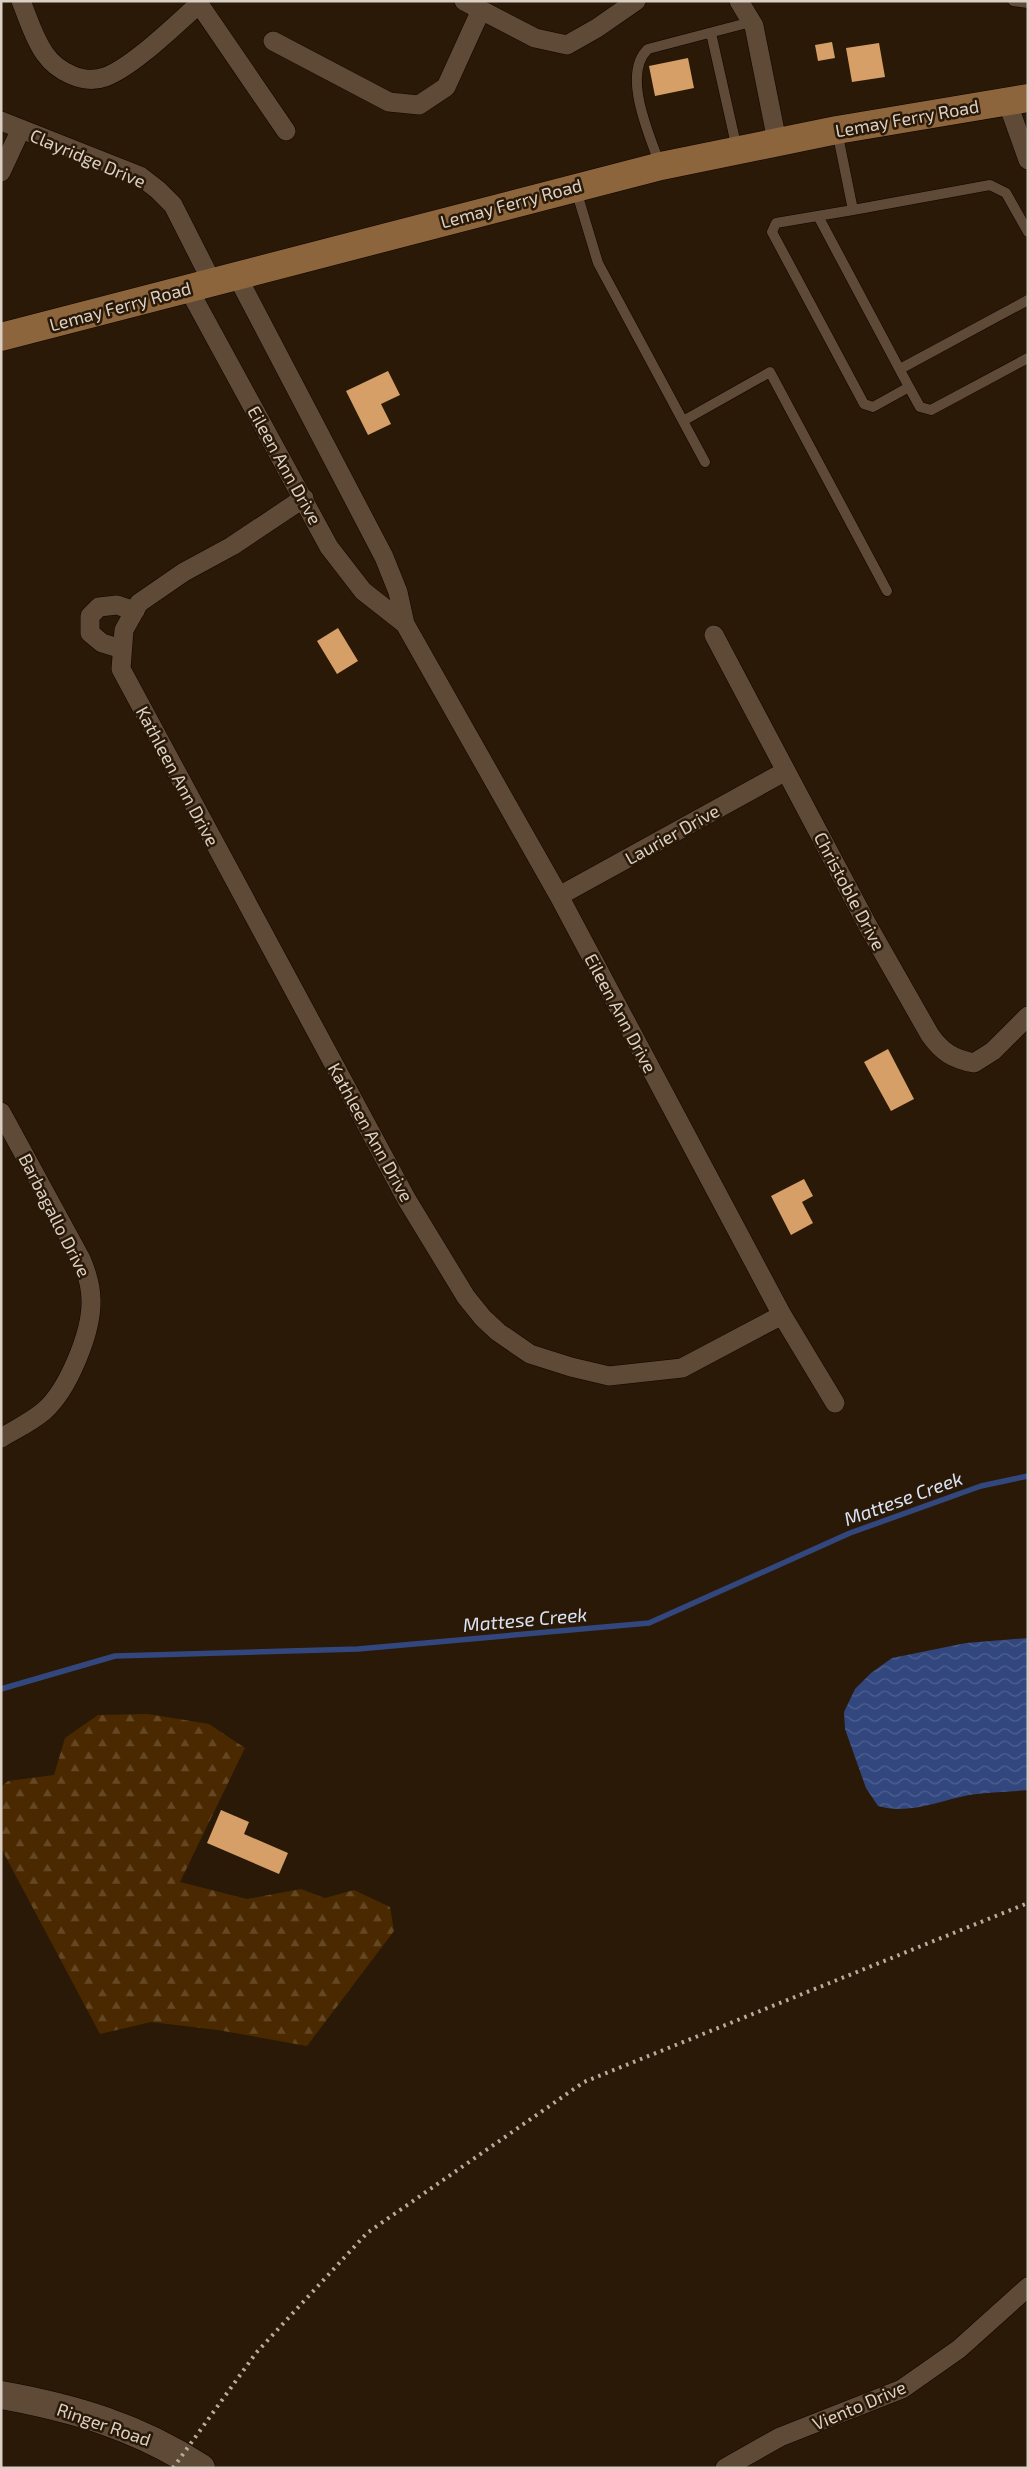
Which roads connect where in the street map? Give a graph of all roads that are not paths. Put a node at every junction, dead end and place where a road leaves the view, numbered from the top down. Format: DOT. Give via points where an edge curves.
graph roads {
  1 [pos="21,1"];
  2 [pos="464,1"];
  3 [pos="636,1"];
  4 [pos="738,1"];
  5 [pos="1012,1"];
  6 [pos="198,3"];
  7 [pos="1028,3"];
  8 [pos="482,10"];
  9 [pos="751,22"];
  10 [pos="711,33"];
  11 [pos="273,41"];
  12 [pos="1018,100"];
  13 [pos="1,121"];
  14 [pos="21,129"];
  15 [pos="837,130"];
  16 [pos="286,131"];
  17 [pos="777,141"];
  18 [pos="737,149"];
  19 [pos="1028,160"];
  20 [pos="661,166"];
  21 [pos="1,172"];
  22 [pos="575,186"];
  23 [pos="853,210"];
  24 [pos="818,216"];
  25 [pos="1028,232"];
  26 [pos="213,282"];
  27 [pos="1028,300"];
  28 [pos="1,337"];
  29 [pos="1028,358"];
  30 [pos="900,369"];
  31 [pos="909,387"];
  32 [pos="683,421"];
  33 [pos="705,462"];
  34 [pos="304,498"];
  35 [pos="887,591"];
  36 [pos="135,611"];
  37 [pos="405,624"];
  38 [pos="714,635"];
  39 [pos="122,649"];
  40 [pos="786,771"];
  41 [pos="559,896"];
  42 [pos="1028,1016"];
  43 [pos="1,1112"];
  44 [pos="782,1315"];
  45 [pos="835,1402"];
  46 [pos="1,1438"];
  47 [pos="1028,2287"];
  48 [pos="1,2396"];
  49 [pos="201,2468"];
  50 [pos="725,2468"];
  1 -- 6 [label="street" via="44,54 62,72 89,79 105,77 138,56"];
  2 -- 8 [label="street"];
  3 -- 8 [label="street" via="567,44 535,38"];
  4 -- 9 [label="street"];
  5 -- 7 [label="lane"];
  6 -- 16 [label="street"];
  8 -- 11 [label="street" via="446,87 419,104 389,102"];
  9 -- 10 [label="lane"];
  9 -- 17 [label="street"];
  10 -- 18 [label="lane"];
  10 -- 20 [label="lane" via="648,49 638,62 638,96"];
  12 -- 15 [label="main road, Lemay Ferry Road"];
  12 -- 19 [label="street"];
  13 -- 14 [label="street, Clayridge Drive"];
  14 -- 21 [label="street"];
  14 -- 26 [label="street, Clayridge Drive" via="140,176 158,190 173,205"];
  15 -- 17 [label="main road, Lemay Ferry Road"];
  15 -- 23 [label="lane"];
  17 -- 18 [label="main road, Lemay Ferry Road"];
  18 -- 20 [label="main road, Lemay Ferry Road"];
  20 -- 22 [label="main road, Lemay Ferry Road"];
  22 -- 26 [label="main road, Lemay Ferry Road"];
  22 -- 32 [label="lane" via="598,263"];
  23 -- 24 [label="lane"];
  23 -- 25 [label="lane" via="990,185 1006,193"];
  24 -- 30 [label="lane"];
  24 -- 31 [label="lane" via="776,223 772,232 864,404 873,407"];
  26 -- 28 [label="main road, Lemay Ferry Road"];
  26 -- 34 [label="street, Eileen Ann Drive"];
  26 -- 37 [label="street, Eileen Ann Drive" via="384,556 398,592"];
  27 -- 30 [label="lane"];
  29 -- 31 [label="lane" via="931,410 920,407"];
  30 -- 31 [label="lane"];
  32 -- 33 [label="lane"];
  32 -- 35 [label="lane" via="770,372"];
  34 -- 36 [label="street, Kathleen Ann Drive" via="232,546 184,572 139,603"];
  34 -- 37 [label="street, Eileen Ann Drive" via="329,547 363,591"];
  36 -- 39 [label="street, Kathleen Ann Drive" via="124,630"];
  36 -- 39 [label="street" via="117,606 99,607 90,616 90,633 102,643"];
  37 -- 41 [label="street, Eileen Ann Drive"];
  38 -- 40 [label="street, Christoble Drive"];
  39 -- 44 [label="street, Kathleen Ann Drive" via="120,669 172,766 407,1200 466,1297 483,1318 530,1354 609,1376 682,1368"];
  40 -- 41 [label="street, Laurier Drive"];
  40 -- 42 [label="street, Christoble Drive" via="873,934 940,1050 956,1060 974,1063 994,1051"];
  41 -- 44 [label="street, Eileen Ann Drive"];
  43 -- 46 [label="street, Barbagallo Drive" via="81,1259 89,1278 91,1301 85,1336 73,1368 55,1398 27,1423"];
  44 -- 45 [label="street, Eileen Ann Drive"];
  47 -- 50 [label="street, Viento Drive" via="959,2349 902,2389 780,2437"];
  48 -- 49 [label="street, Ringer Road" via="81,2413 117,2425 139,2433"];
}
